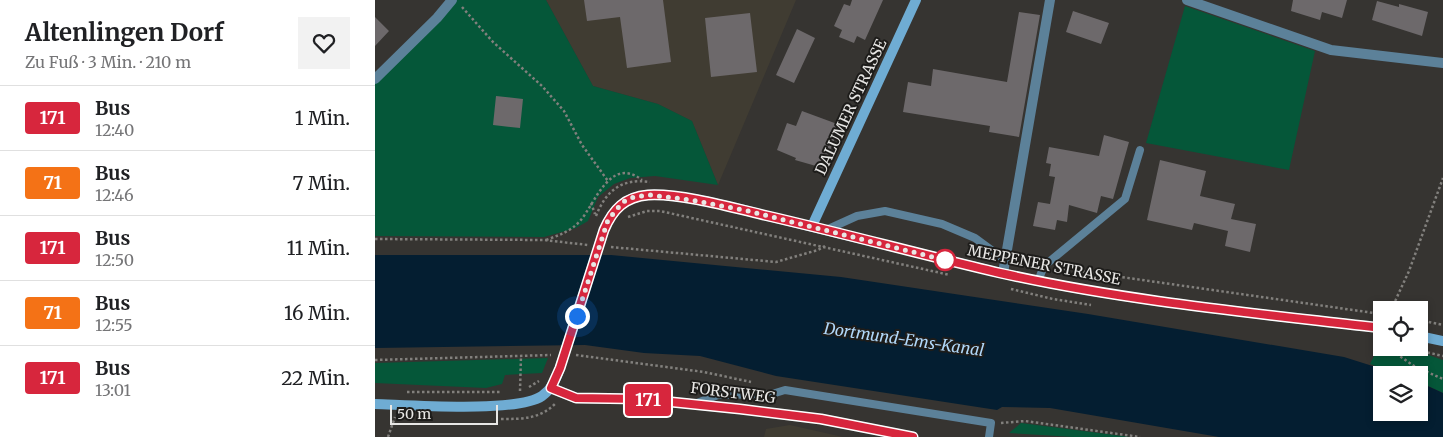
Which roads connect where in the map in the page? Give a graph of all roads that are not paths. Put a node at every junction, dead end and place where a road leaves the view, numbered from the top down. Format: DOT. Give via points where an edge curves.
graph roads {
  1 [pos="916,0"];
  2 [pos="1050,0"];
  3 [pos="1187,0"];
  4 [pos="456,2"];
  5 [pos="1443,63"];
  6 [pos="375,79"];
  7 [pos="1140,150"];
  8 [pos="813,226"];
  9 [pos="826,230"];
  10 [pos="1005,260"];
  11 [pos="1003,273"];
  12 [pos="1038,280"];
  13 [pos="1373,327"];
  14 [pos="1428,338"];
  15 [pos="1443,341"];
  16 [pos="551,388"];
  17 [pos="375,404"];
  18 [pos="696,404"];
  19 [pos="913,437"];
  20 [pos="989,437"];
  1 -- 8 [label="main road, DALUMER STRASSE"];
  2 -- 10 [label="street"];
  3 -- 5 [label="street" via="1331,50"];
  4 -- 6 [label="street"];
  7 -- 12 [label="lane" via="1125,199 1044,266"];
  8 -- 9 [label="main road, MEPPENER STRASSE"];
  8 -- 16 [label="main road, MEPPENER STRASSE, bridge" via="691,200 650,195 623,202 613,212 604,230"];
  9 -- 10 [label="lane" via="857,216 885,211 942,224 975,238"];
  9 -- 11 [label="main road, MEPPENER STRASSE"];
  10 -- 11 [label="street"];
  11 -- 12 [label="main road, MEPPENER STRASSE"];
  12 -- 13 [label="main road, MEPPENER STRASSE" via="1093,291"];
  14 -- 15 [label="main road"];
  16 -- 17 [label="main road" via="541,396 514,405"];
  16 -- 18 [label="street, FORSTWEG" via="576,398"];
  18 -- 19 [label="street, FORSTWEG" via="821,419"];
  18 -- 20 [label="lane" via="718,395 771,394 785,390 991,423"];
}
